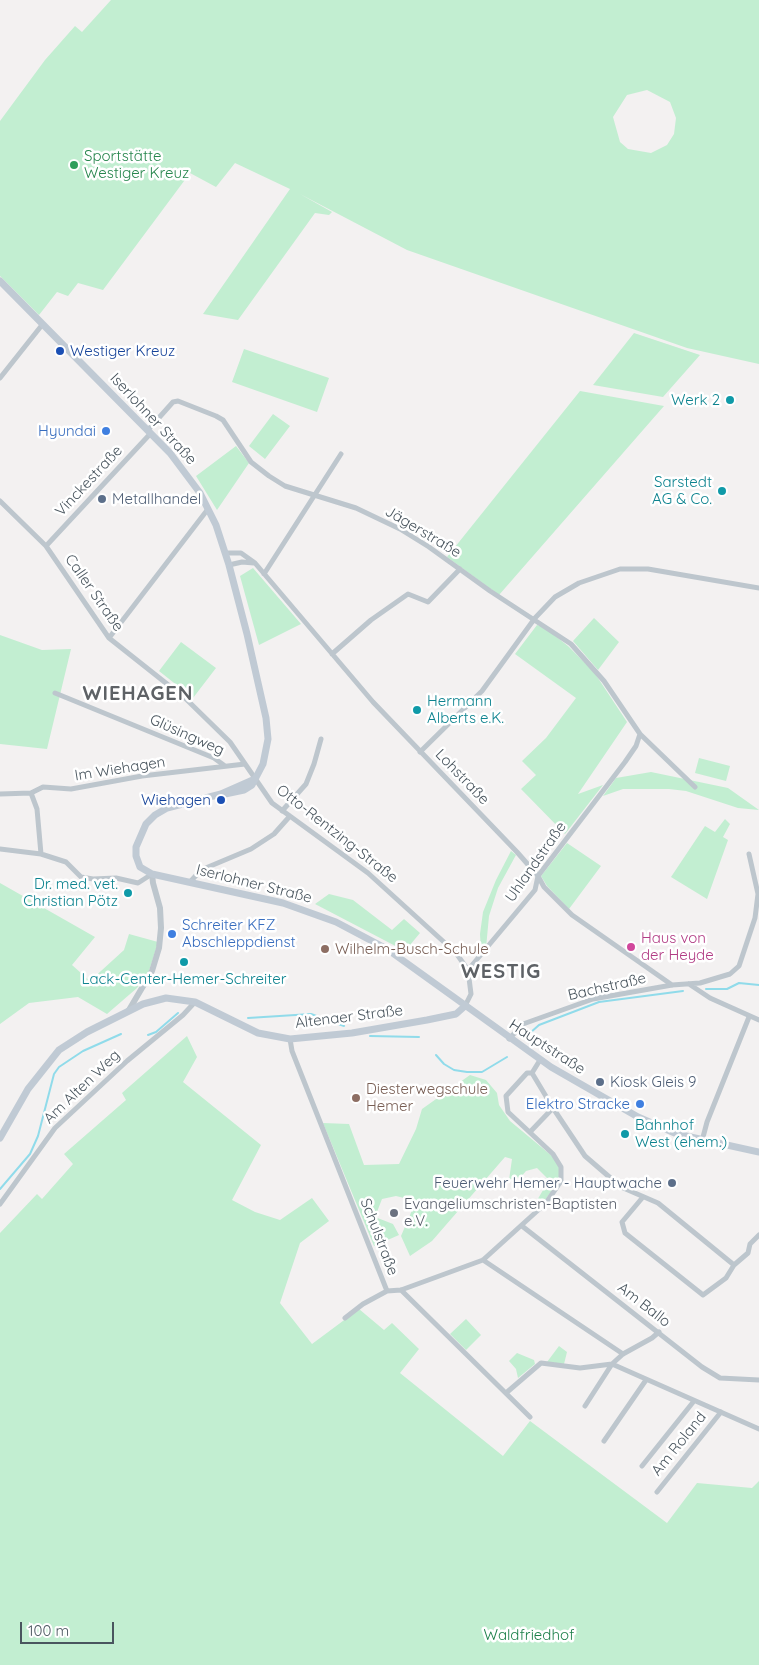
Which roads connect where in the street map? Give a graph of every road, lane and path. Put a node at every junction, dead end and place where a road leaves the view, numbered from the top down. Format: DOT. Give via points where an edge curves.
graph roads {
  1 [pos="0,282"];
  2 [pos="42,325"];
  3 [pos="0,378"];
  4 [pos="150,432"];
  5 [pos="341,454"];
  6 [pos="315,494"];
  7 [pos="0,501"];
  8 [pos="208,508"];
  9 [pos="46,546"];
  10 [pos="226,553"];
  11 [pos="255,563"];
  12 [pos="229,565"];
  13 [pos="460,569"];
  14 [pos="264,574"];
  15 [pos="759,588"];
  16 [pos="535,618"];
  17 [pos="109,638"];
  18 [pos="332,654"];
  19 [pos="55,693"];
  20 [pos="640,734"];
  21 [pos="320,739"];
  22 [pos="420,752"];
  23 [pos="245,764"];
  24 [pos="225,766"];
  25 [pos="255,779"];
  26 [pos="695,787"];
  27 [pos="31,793"];
  28 [pos="0,794"];
  29 [pos="282,811"];
  30 [pos="290,816"];
  31 [pos="0,849"];
  32 [pos="41,854"];
  33 [pos="749,854"];
  34 [pos="152,874"];
  35 [pos="538,876"];
  36 [pos="190,882"];
  37 [pos="759,894"];
  38 [pos="468,970"];
  39 [pos="689,984"];
  40 [pos="672,985"];
  41 [pos="194,1002"];
  42 [pos="465,1006"];
  43 [pos="129,1010"];
  44 [pos="749,1016"];
  45 [pos="759,1020"];
  46 [pos="290,1039"];
  47 [pos="508,1039"];
  48 [pos="540,1060"];
  49 [pos="532,1073"];
  50 [pos="553,1108"];
  51 [pos="530,1132"];
  52 [pos="0,1138"];
  53 [pos="702,1140"];
  54 [pos="759,1152"];
  55 [pos="643,1197"];
  56 [pos="0,1204"];
  57 [pos="522,1226"];
  58 [pos="759,1235"];
  59 [pos="483,1260"];
  60 [pos="734,1265"];
  61 [pos="401,1290"];
  62 [pos="387,1291"];
  63 [pos="345,1318"];
  64 [pos="658,1332"];
  65 [pos="624,1354"];
  66 [pos="612,1364"];
  67 [pos="646,1380"];
  68 [pos="759,1380"];
  69 [pos="506,1393"];
  70 [pos="694,1401"];
  71 [pos="584,1406"];
  72 [pos="721,1412"];
  73 [pos="530,1417"];
  74 [pos="759,1428"];
  75 [pos="604,1441"];
  76 [pos="642,1466"];
  77 [pos="657,1492"];
  1 -- 2 [label="main road, Iserlohner Straße"];
  2 -- 3 [label="street"];
  2 -- 4 [label="main road, Iserlohner Straße"];
  4 -- 6 [label="street, Jägerstraße" via="173,402 178,401 223,420 251,462 268,476 284,486"];
  4 -- 8 [label="main road, Iserlohner Straße" via="186,472"];
  4 -- 9 [label="street, Vinckestraße"];
  5 -- 6 [label="street"];
  6 -- 13 [label="street, Jägerstraße" via="356,508 400,529"];
  6 -- 14 [label="street"];
  7 -- 9 [label="street, Caller Straße"];
  8 -- 10 [label="main road, Iserlohner Straße"];
  8 -- 17 [label="street"];
  9 -- 17 [label="street, Caller Straße"];
  10 -- 11 [label="street, Lohstraße" via="241,553"];
  10 -- 12 [label="main road, Iserlohner Straße"];
  11 -- 12 [label="street"];
  11 -- 14 [label="street, Lohstraße"];
  12 -- 25 [label="main road, Iserlohner Straße" via="266,718 267,750 264,764"];
  13 -- 16 [label="street, Jägerstraße"];
  13 -- 18 [label="street" via="428,602 408,594 371,620"];
  14 -- 18 [label="street, Lohstraße"];
  15 -- 16 [label="street" via="648,569 620,569 579,583 555,597"];
  16 -- 20 [label="street, Jägerstraße" via="571,644 604,681"];
  16 -- 22 [label="street" via="482,691"];
  17 -- 23 [label="street, Caller Straße" via="186,699 230,742"];
  18 -- 22 [label="street, Lohstraße"];
  19 -- 24 [label="street, Glüsingweg" via="214,758"];
  20 -- 26 [label="street, Jägerstraße"];
  20 -- 35 [label="street, Uhlandstraße" via="636,746"];
  21 -- 29 [label="street" via="306,784"];
  22 -- 35 [label="street, Lohstraße"];
  23 -- 24 [label="street, Im Wiehagen"];
  23 -- 25 [label="street, Caller Straße"];
  24 -- 27 [label="street, Im Wiehagen" via="71,789 43,787"];
  25 -- 29 [label="street, Otto-Rentzing-Straße"];
  25 -- 34 [label="main road" via="221,794 167,808 146,824 138,839 136,856 140,867"];
  27 -- 28 [label="street, Im Wiehagen"];
  27 -- 32 [label="street" via="37,809"];
  29 -- 30 [label="street, Otto-Rentzing-Straße"];
  30 -- 36 [label="street" via="274,834 251,849 201,870"];
  30 -- 38 [label="street, Otto-Rentzing-Straße" via="368,873 456,953"];
  31 -- 32 [label="street"];
  32 -- 34 [label="street" via="66,862 81,877 138,882"];
  33 -- 37 [label="street"];
  34 -- 36 [label="main road, Iserlohner Straße"];
  34 -- 43 [label="street" via="160,908 159,948 152,972"];
  35 -- 38 [label="street, Uhlandstraße" via="535,890"];
  35 -- 40 [label="street, Lohstraße" via="544,887 572,915"];
  36 -- 42 [label="main road, Iserlohner Straße" via="288,904 336,922 387,949"];
  37 -- 39 [label="street, Bachstraße" via="752,930 739,966 724,976"];
  38 -- 42 [label="street" via="471,994"];
  39 -- 40 [label="street, Bachstraße"];
  39 -- 44 [label="street"];
  40 -- 47 [label="street, Bachstraße" via="593,1000 523,1024"];
  41 -- 43 [label="main road, Altenaer Straße" via="166,998"];
  41 -- 46 [label="main road, Altenaer Straße" via="258,1033"];
  41 -- 56 [label="street, Am Alten Weg" via="55,1128"];
  42 -- 46 [label="main road, Altenaer Straße" via="456,1014 427,1020"];
  42 -- 47 [label="main road, Hauptstraße"];
  43 -- 52 [label="main road, Altenaer Straße" via="59,1050 28,1089"];
  44 -- 45 [label="street"];
  44 -- 53 [label="street"];
  46 -- 62 [label="street, Schulstraße"];
  47 -- 48 [label="main road, Hauptstraße"];
  48 -- 49 [label="street"];
  48 -- 53 [label="main road, Hauptstraße" via="644,1120"];
  49 -- 50 [label="street"];
  49 -- 51 [label="street" via="527,1073 506,1096 508,1112"];
  50 -- 51 [label="street"];
  50 -- 55 [label="street" via="585,1156 621,1187"];
  51 -- 57 [label="street" via="553,1154 561,1167 562,1181 546,1203"];
  53 -- 54 [label="main road, Hauptstraße"];
  55 -- 60 [label="street" via="658,1203"];
  55 -- 60 [label="street" via="622,1222 626,1233 702,1295 726,1278"];
  57 -- 59 [label="street"];
  57 -- 64 [label="street, Am Ballo"];
  58 -- 60 [label="street" via="750,1244 748,1253"];
  59 -- 61 [label="street"];
  59 -- 65 [label="street"];
  61 -- 62 [label="street, Schulstraße"];
  61 -- 69 [label="street, Schulstraße"];
  62 -- 63 [label="street" via="362,1304"];
  64 -- 65 [label="street"];
  64 -- 68 [label="street, Am Ballo" via="720,1378"];
  65 -- 66 [label="street"];
  66 -- 67 [label="street, Am Roland"];
  66 -- 69 [label="street" via="580,1368 541,1364"];
  66 -- 71 [label="street"];
  67 -- 70 [label="street, Am Roland"];
  67 -- 75 [label="street"];
  69 -- 73 [label="street, Schulstraße"];
  70 -- 72 [label="street, Am Roland"];
  70 -- 76 [label="street, Am Roland"];
  72 -- 74 [label="street, Am Roland"];
  72 -- 77 [label="street, Am Roland"];
}
